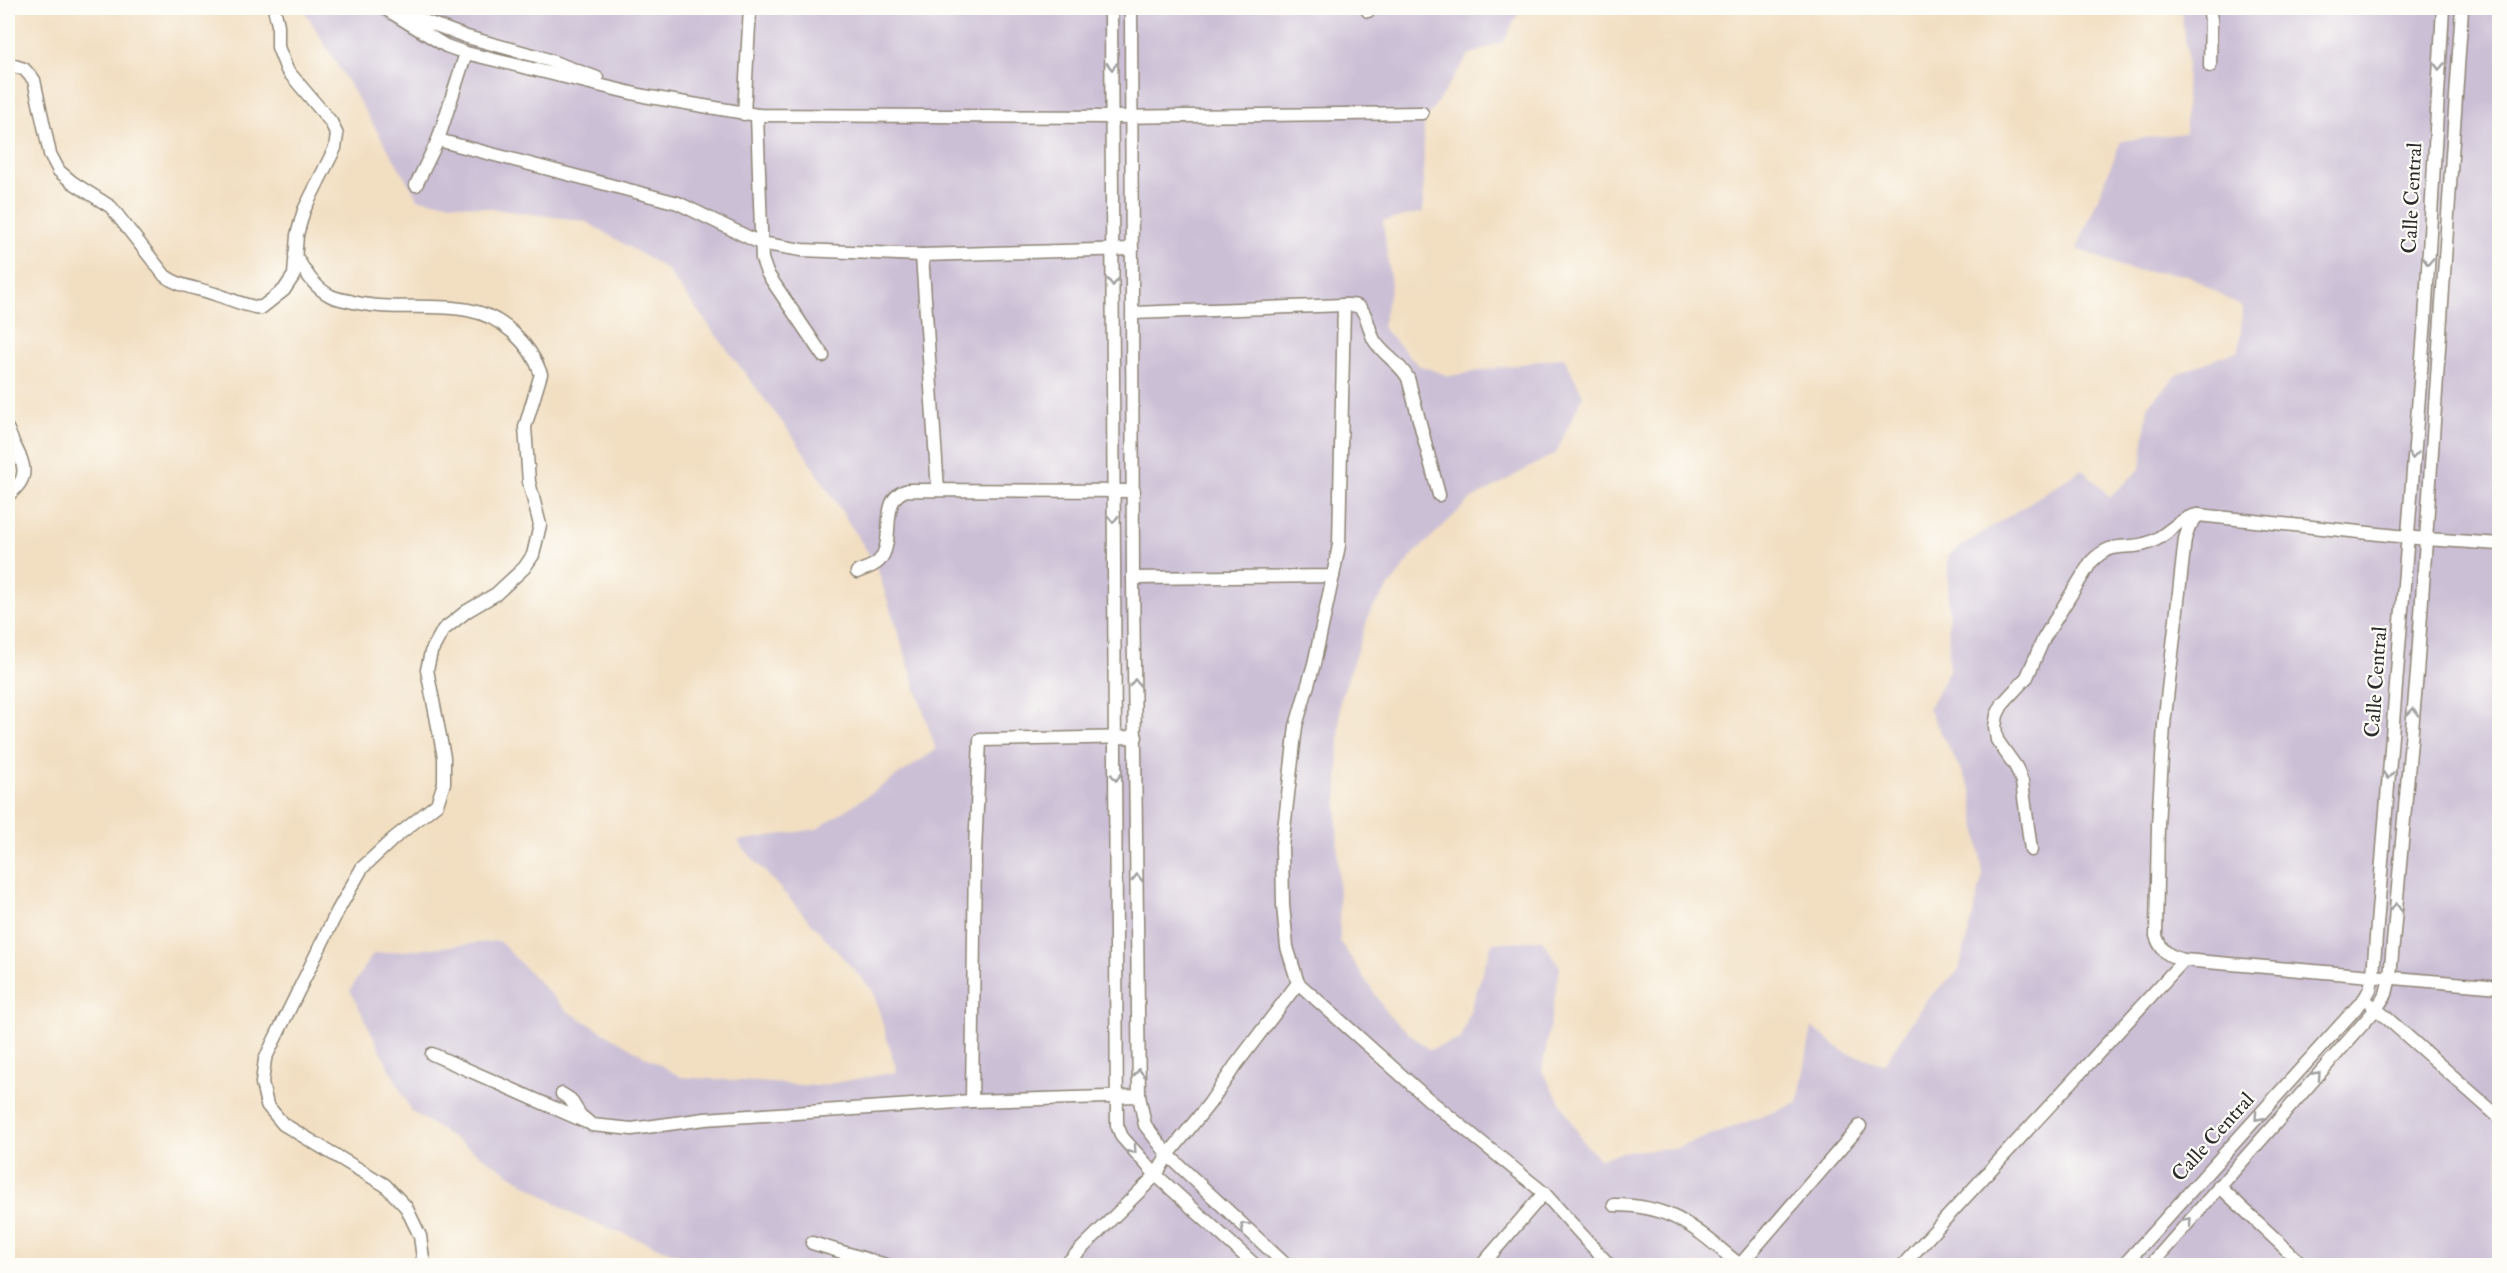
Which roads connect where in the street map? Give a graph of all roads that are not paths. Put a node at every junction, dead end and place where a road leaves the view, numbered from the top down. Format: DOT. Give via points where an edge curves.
graph roads {
  1 [pos="274,8"];
  2 [pos="385,8"];
  3 [pos="750,8"];
  4 [pos="1111,8"];
  5 [pos="1131,8"];
  6 [pos="2209,8"];
  7 [pos="2443,8"];
  8 [pos="2463,8"];
  9 [pos="466,53"];
  10 [pos="8,64"];
  11 [pos="2210,66"];
  12 [pos="658,99"];
  13 [pos="1422,112"];
  14 [pos="744,114"];
  15 [pos="757,115"];
  16 [pos="1112,117"];
  17 [pos="1131,117"];
  18 [pos="438,140"];
  19 [pos="416,185"];
  20 [pos="760,243"];
  21 [pos="1113,249"];
  22 [pos="1132,249"];
  23 [pos="295,255"];
  24 [pos="922,255"];
  25 [pos="1344,304"];
  26 [pos="1133,313"];
  27 [pos="823,357"];
  28 [pos="8,430"];
  29 [pos="938,490"];
  30 [pos="1113,491"];
  31 [pos="1134,491"];
  32 [pos="8,495"];
  33 [pos="1439,495"];
  34 [pos="2198,515"];
  35 [pos="2406,537"];
  36 [pos="2426,539"];
  37 [pos="2499,544"];
  38 [pos="857,572"];
  39 [pos="1333,576"];
  40 [pos="1133,578"];
  41 [pos="1136,737"];
  42 [pos="1116,738"];
  43 [pos="2031,850"];
  44 [pos="2184,960"];
  45 [pos="2373,975"];
  46 [pos="2390,977"];
  47 [pos="1298,983"];
  48 [pos="2499,987"];
  49 [pos="2365,998"];
  50 [pos="2376,1010"];
  51 [pos="432,1054"];
  52 [pos="562,1094"];
  53 [pos="1118,1096"];
  54 [pos="1139,1096"];
  55 [pos="972,1101"];
  56 [pos="2499,1118"];
  57 [pos="592,1125"];
  58 [pos="1860,1126"];
  59 [pos="1168,1155"];
  60 [pos="1156,1175"];
  61 [pos="2219,1186"];
  62 [pos="1544,1193"];
  63 [pos="1614,1204"];
  64 [pos="812,1243"];
  65 [pos="1740,1265"];
  66 [pos="424,1266"];
  67 [pos="889,1266"];
  68 [pos="1064,1266"];
  69 [pos="1256,1266"];
  70 [pos="1287,1266"];
  71 [pos="1481,1266"];
  72 [pos="1610,1266"];
  73 [pos="1902,1266"];
  74 [pos="2123,1266"];
  75 [pos="2150,1266"];
  76 [pos="2304,1266"];
  1 -- 23 [label="street" via="278,47 287,70 331,122 337,135 335,148 304,210"];
  2 -- 9 [label="street" via="446,46"];
  2 -- 12 [label="street"];
  3 -- 14 [label="street"];
  4 -- 16 [label="street, one-way"];
  5 -- 17 [label="street"];
  6 -- 11 [label="street"];
  7 -- 35 [label="street, Calle Central, one-way" via="2425,320"];
  8 -- 36 [label="street, Calle Central"];
  9 -- 12 [label="street"];
  9 -- 18 [label="street"];
  10 -- 23 [label="street" via="24,69 34,80 50,154 59,171 111,207 165,276 175,283 261,308 284,290 294,275"];
  12 -- 14 [label="street"];
  13 -- 17 [label="street"];
  14 -- 15 [label="street"];
  15 -- 16 [label="street"];
  15 -- 20 [label="street"];
  16 -- 17 [label="street"];
  16 -- 21 [label="street"];
  17 -- 22 [label="street"];
  18 -- 19 [label="street"];
  18 -- 20 [label="street" via="678,203"];
  20 -- 24 [label="street" via="802,250"];
  20 -- 27 [label="street" via="767,273"];
  21 -- 22 [label="street"];
  21 -- 24 [label="street"];
  21 -- 30 [label="street, one-way"];
  22 -- 26 [label="street"];
  23 -- 66 [label="street" via="310,280 331,296 372,306 469,310 491,317 518,335 531,350 541,374 525,427 529,482 540,525 533,555 496,594 443,630 431,652 427,670 444,757 444,783 437,804 362,868 265,1059 262,1083 267,1105 283,1124 392,1192 406,1207 420,1236"];
  24 -- 29 [label="street"];
  25 -- 26 [label="street"];
  25 -- 33 [label="street" via="1362,309 1373,339 1408,378"];
  25 -- 39 [label="street" via="1339,545"];
  26 -- 31 [label="street"];
  28 -- 32 [label="street" via="23,462 24,477"];
  29 -- 30 [label="street"];
  29 -- 38 [label="street" via="908,489 894,496 883,554 879,561"];
  30 -- 31 [label="street"];
  30 -- 42 [label="street, one-way"];
  31 -- 40 [label="street"];
  34 -- 35 [label="street"];
  34 -- 43 [label="street" via="2149,543 2100,552 2044,638 2027,677 2000,708 1995,733 2022,782"];
  34 -- 44 [label="street" via="2185,539 2164,725 2158,825 2156,936 2169,956"];
  35 -- 36 [label="street"];
  35 -- 45 [label="street, Calle Central, one-way"];
  36 -- 37 [label="street"];
  46 -- 36 [label="street, Calle Central, one-way"];
  39 -- 40 [label="street"];
  39 -- 47 [label="street" via="1296,726 1282,846 1287,947"];
  41 -- 40 [label="street, one-way"];
  41 -- 42 [label="street"];
  54 -- 41 [label="street, one-way"];
  42 -- 53 [label="street, one-way"];
  42 -- 55 [label="street" via="980,740"];
  44 -- 45 [label="street"];
  44 -- 73 [label="street"];
  45 -- 46 [label="street"];
  45 -- 49 [label="street, Calle Central"];
  46 -- 48 [label="street"];
  46 -- 50 [label="street, Calle Central"];
  47 -- 59 [label="street"];
  47 -- 62 [label="street" via="1428,1098"];
  49 -- 50 [label="street"];
  49 -- 74 [label="street, Calle Central, one-way"];
  50 -- 56 [label="street"];
  61 -- 50 [label="street, Calle Central, one-way"];
  51 -- 57 [label="street"];
  52 -- 57 [label="street"];
  53 -- 54 [label="street"];
  53 -- 55 [label="street"];
  53 -- 60 [label="street, one-way" via="1117,1125 1122,1137"];
  54 -- 59 [label="street" via="1145,1125"];
  55 -- 57 [label="street" via="705,1119 632,1129"];
  58 -- 65 [label="street"];
  59 -- 60 [label="street"];
  70 -- 59 [label="street, one-way"];
  60 -- 68 [label="street"];
  60 -- 69 [label="street"];
  75 -- 61 [label="street, Calle Central, one-way"];
  61 -- 76 [label="street"];
  62 -- 71 [label="street"];
  62 -- 72 [label="street"];
  63 -- 65 [label="street" via="1644,1206 1682,1220"];
  64 -- 67 [label="street"];
}
